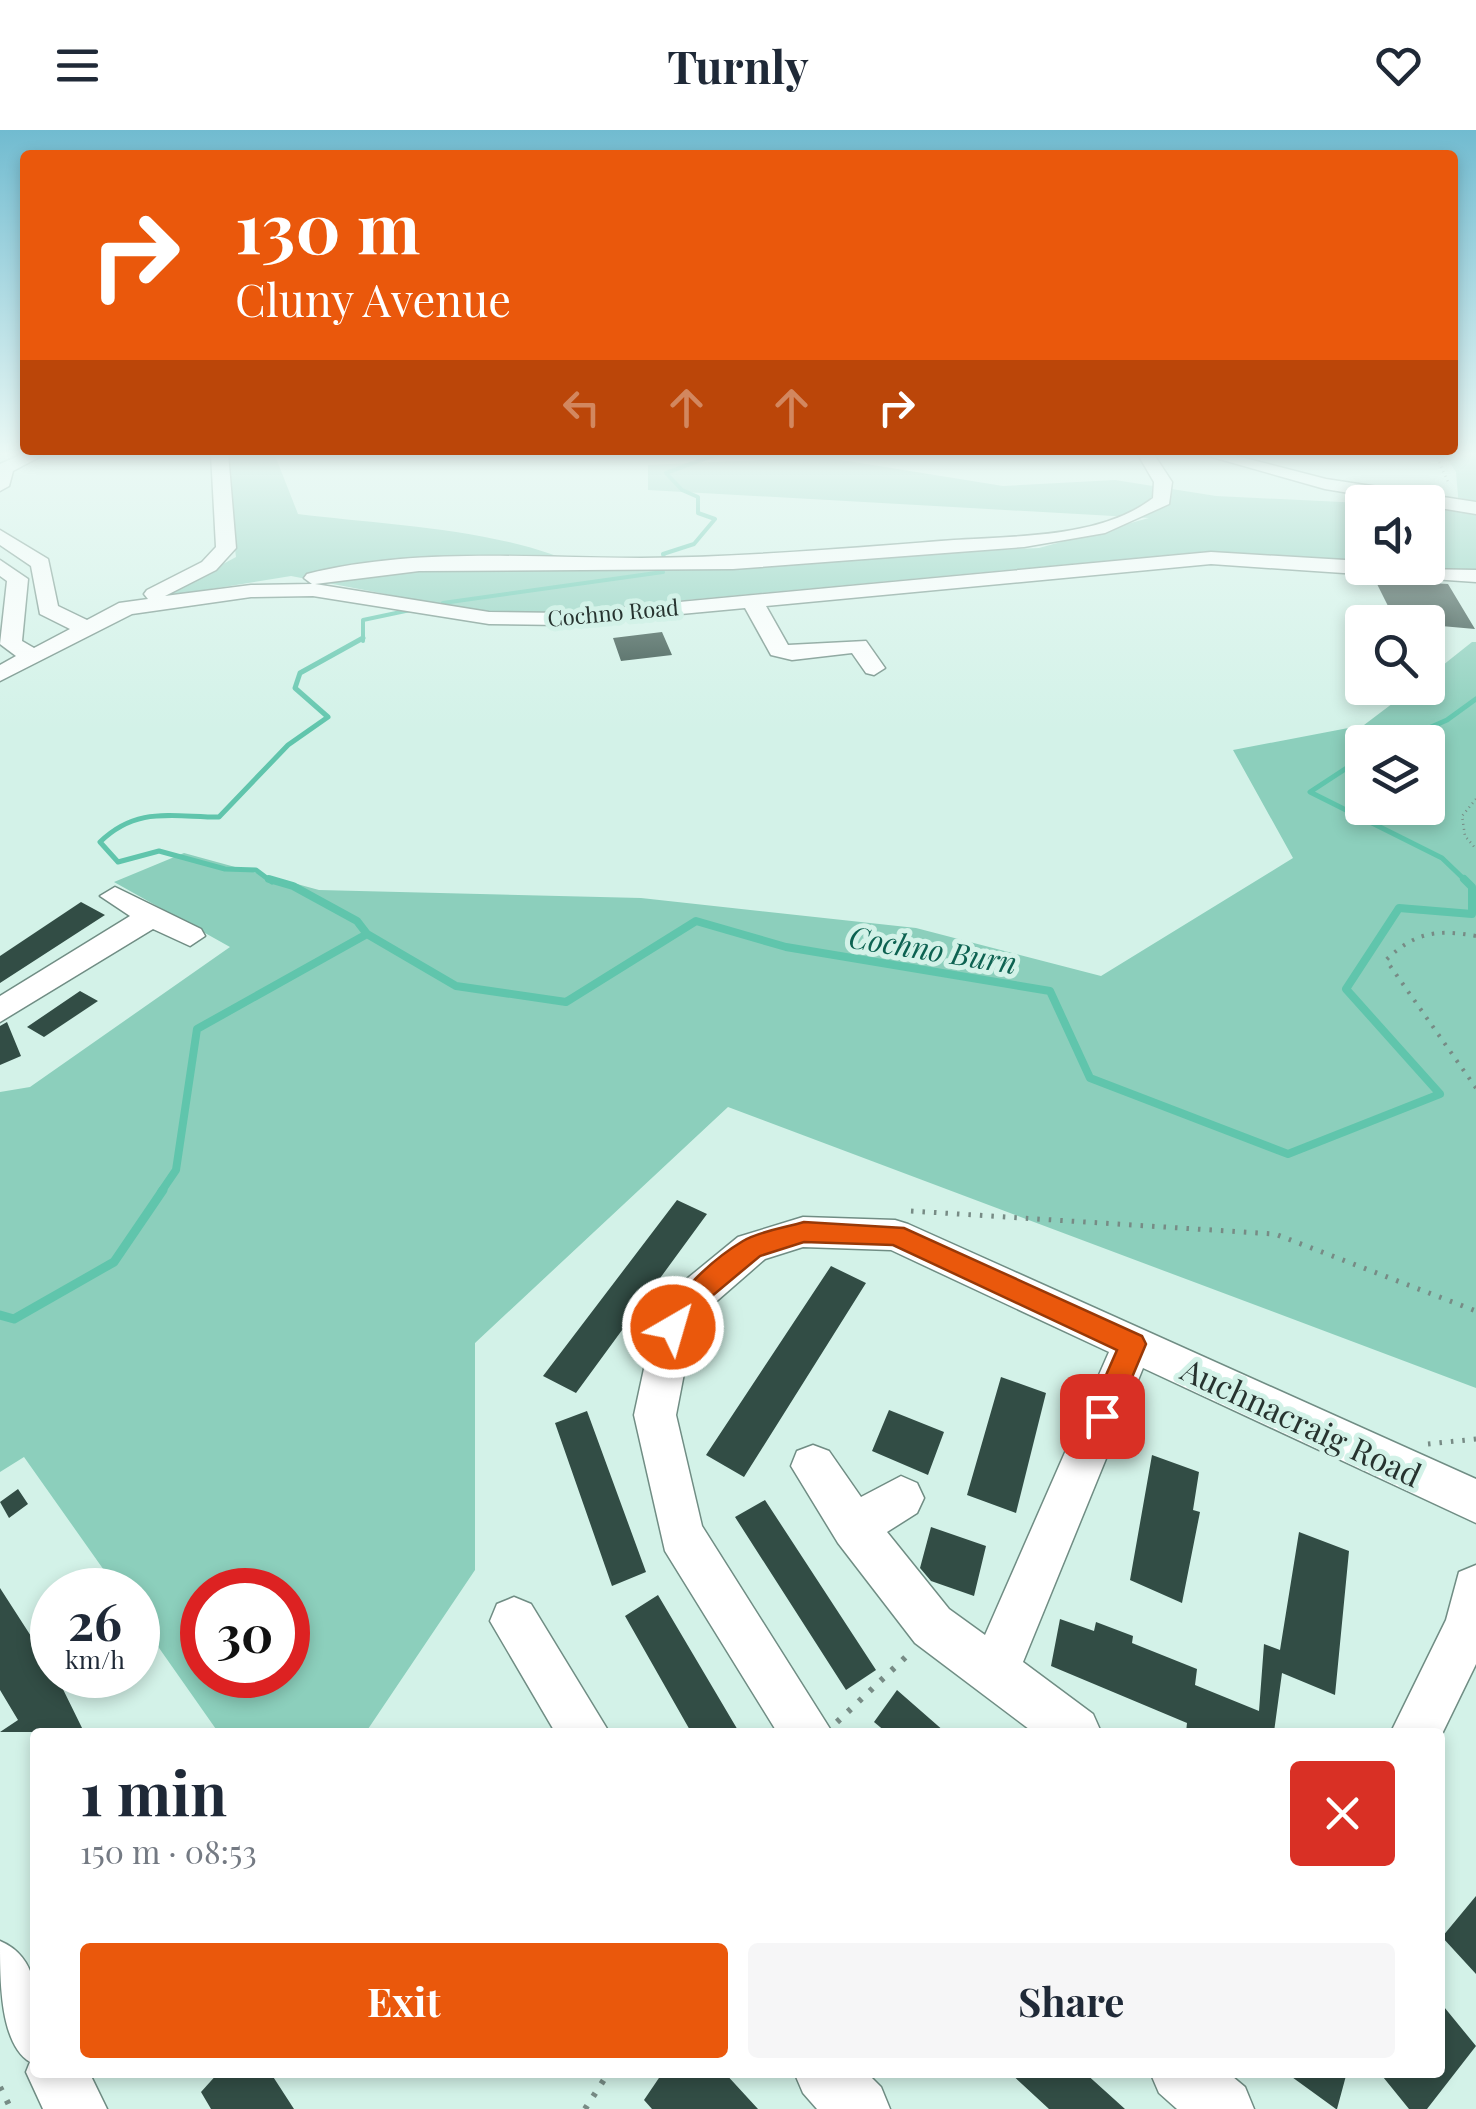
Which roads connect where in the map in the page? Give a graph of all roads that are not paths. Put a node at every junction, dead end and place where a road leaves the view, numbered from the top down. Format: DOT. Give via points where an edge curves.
graph roads {
  1 [pos="14,545"];
  2 [pos="224,545"];
  3 [pos="946,545"];
  4 [pos="0,566"];
  5 [pos="1345,567"];
  6 [pos="1445,574"];
  7 [pos="1476,576"];
  8 [pos="275,589"];
  9 [pos="797,595"];
  10 [pos="752,598"];
  11 [pos="127,608"];
  12 [pos="84,628"];
  13 [pos="849,631"];
  14 [pos="32,656"];
  15 [pos="874,668"];
  16 [pos="0,674"];
  17 [pos="115,896"];
  18 [pos="152,916"];
  19 [pos="190,936"];
  20 [pos="0,1011"];
  21 [pos="1133,1344"];
  22 [pos="813,1466"];
  23 [pos="900,1498"];
  24 [pos="1476,1501"];
  25 [pos="854,1527"];
  26 [pos="1476,1590"];
  27 [pos="514,1621"];
  28 [pos="995,1670"];
  29 [pos="581,1728"];
  30 [pos="817,1728"];
  31 [pos="1070,1728"];
  32 [pos="1418,1728"];
  33 [pos="0,1970"];
  34 [pos="30,2025"];
  35 [pos="59,2078"];
  36 [pos="830,2078"];
  37 [pos="1187,2078"];
  38 [pos="76,2109"];
  39 [pos="859,2109"];
  40 [pos="1223,2109"];
  1 -- 12 [label="street" via="40,563 48,609"];
  2 -- 11 [label="street" via="222,555"];
  3 -- 8 [label="street" via="734,563 419,565 346,572"];
  4 -- 14 [label="street" via="18,579 11,644"];
  5 -- 9 [label="street, Cochno Road" via="1212,558"];
  6 -- 7 [label="street, Cochno Road"];
  8 -- 10 [label="street, Cochno Road" via="516,620"];
  8 -- 11 [label="street, Cochno Road"];
  9 -- 10 [label="street, Cochno Road"];
  9 -- 13 [label="street"];
  10 -- 13 [label="street" via="779,650"];
  11 -- 12 [label="street, Cochno Road"];
  12 -- 14 [label="street, Cochno Road"];
  13 -- 15 [label="street"];
  14 -- 16 [label="street, Cochno Road"];
  17 -- 18 [label="street"];
  18 -- 19 [label="street"];
  18 -- 20 [label="street"];
  21 -- 24 [label="street, Auchnacraig Road"];
  21 -- 28 [label="street"];
  21 -- 30 [label="street, Auchnacraig Road" via="896,1235 804,1232 752,1248 697,1294 673,1327 656,1415 681,1536"];
  22 -- 25 [label="street"];
  23 -- 25 [label="street"];
  25 -- 28 [label="street" via="932,1626"];
  26 -- 32 [label="street" via="1468,1626"];
  27 -- 29 [label="street"];
  28 -- 31 [label="street"];
  33 -- 34 [label="street"];
  35 -- 38 [label="street"];
  36 -- 39 [label="street"];
  37 -- 40 [label="street"];
}
